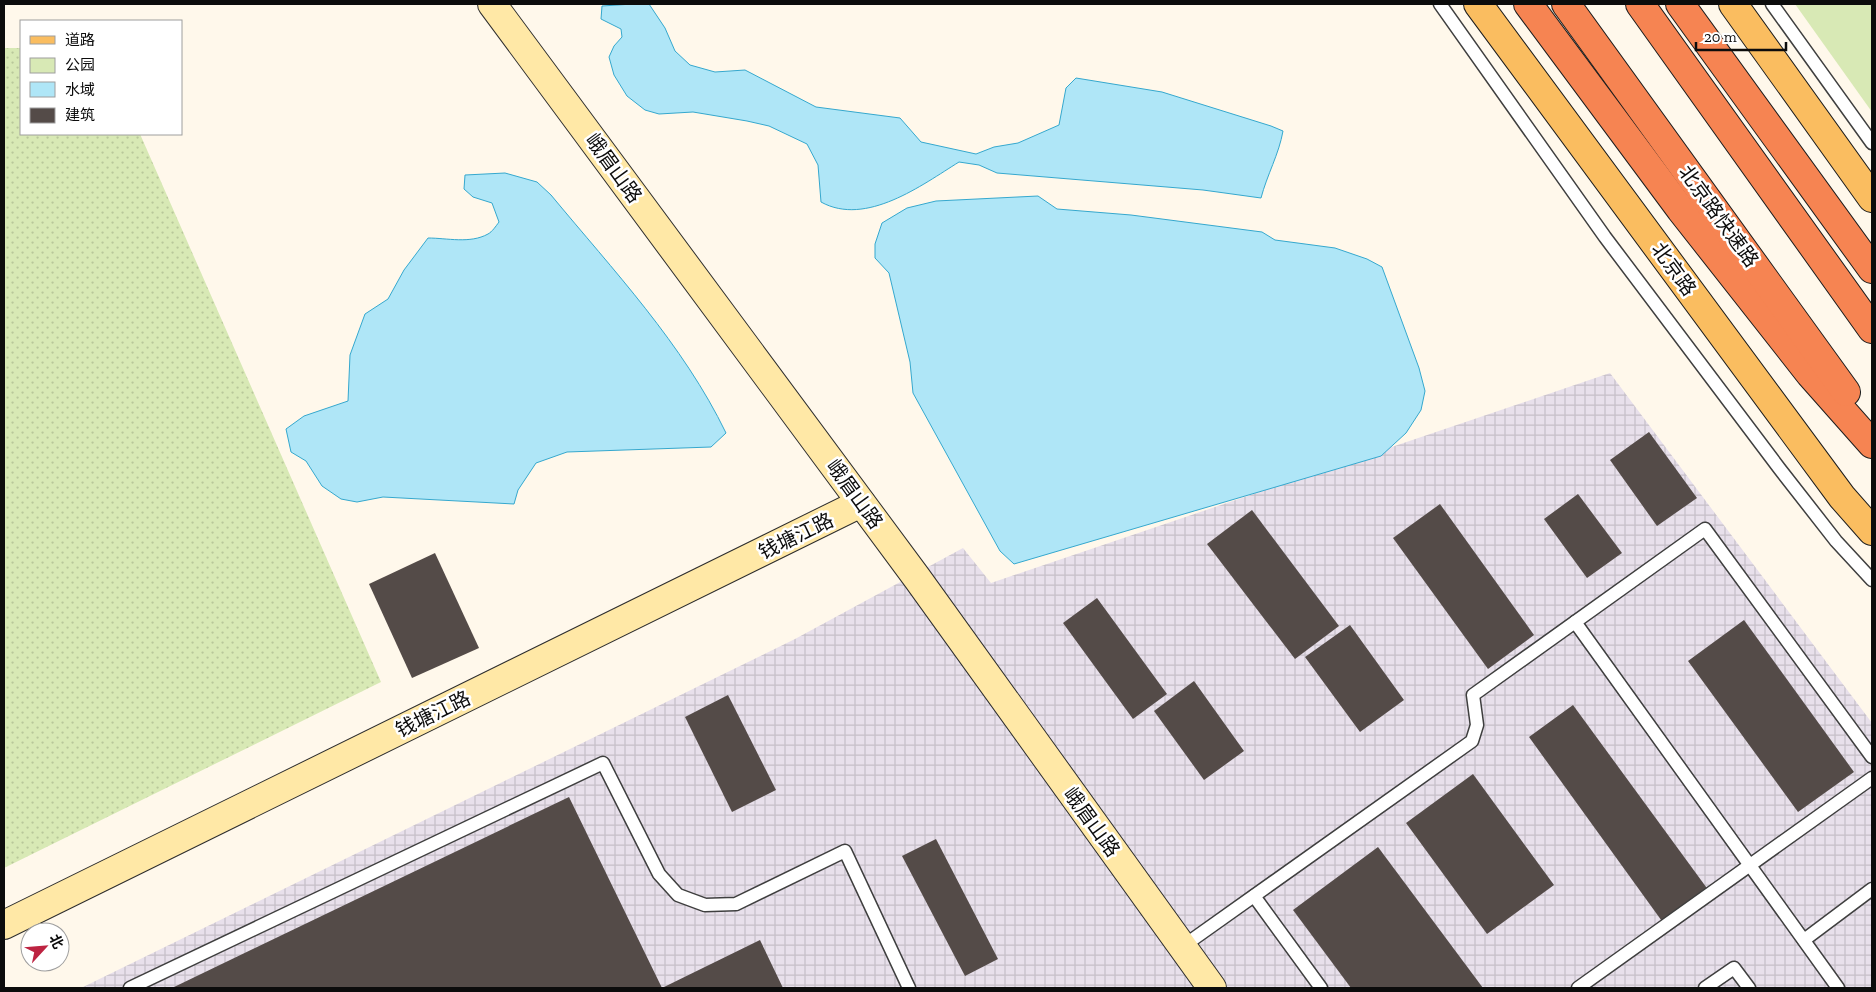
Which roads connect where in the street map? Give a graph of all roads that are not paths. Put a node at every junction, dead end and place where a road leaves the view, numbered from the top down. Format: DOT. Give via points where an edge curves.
graph roads {
  1 [pos="492,4"];
  2 [pos="1440,4"];
  3 [pos="1478,4"];
  4 [pos="1528,4"];
  5 [pos="1566,4"];
  6 [pos="1640,4"];
  7 [pos="1680,4"];
  8 [pos="1733,4"];
  9 [pos="1772,4"];
  10 [pos="1872,143"];
  11 [pos="1872,198"];
  12 [pos="1872,269"];
  13 [pos="1872,329"];
  14 [pos="1872,429"];
  15 [pos="1872,444"];
  16 [pos="862,503"];
  17 [pos="1872,532"];
  18 [pos="1872,580"];
  19 [pos="1576,622"];
  20 [pos="1872,757"];
  21 [pos="1872,778"];
  22 [pos="1750,865"];
  23 [pos="1872,889"];
  24 [pos="1254,896"];
  25 [pos="4,925"];
  26 [pos="1804,940"];
  27 [pos="1182,947"];
  28 [pos="130,988"];
  29 [pos="909,988"];
  30 [pos="1212,988"];
  31 [pos="1321,988"];
  32 [pos="1578,988"];
  33 [pos="1705,988"];
  34 [pos="1749,988"];
  35 [pos="1838,988"];
  1 -- 16 [label="street, 峨眉山路"];
  2 -- 18 [label="lane" via="1635,277 1836,541"];
  3 -- 17 [label="main road, 北京路" via="1842,497"];
  4 -- 15 [label="highway" via="1680,210 1810,374"];
  5 -- 14 [label="highway, 北京路快速路"];
  6 -- 13 [label="highway"];
  7 -- 12 [label="highway"];
  8 -- 11 [label="main road"];
  9 -- 10 [label="lane"];
  16 -- 25 [label="street, 钱塘江路"];
  16 -- 27 [label="street, 峨眉山路"];
  19 -- 20 [label="lane" via="1705,529"];
  19 -- 22 [label="lane"];
  19 -- 24 [label="lane" via="1473,695 1477,725 1472,741"];
  21 -- 22 [label="lane"];
  22 -- 26 [label="lane"];
  22 -- 32 [label="lane"];
  23 -- 26 [label="lane"];
  24 -- 27 [label="lane"];
  24 -- 31 [label="lane"];
  26 -- 35 [label="lane"];
  27 -- 30 [label="street, 峨眉山路"];
  28 -- 29 [label="lane" via="603,762 659,874 678,895 705,905 736,904 845,851"];
  33 -- 34 [label="lane" via="1734,968"];
}
